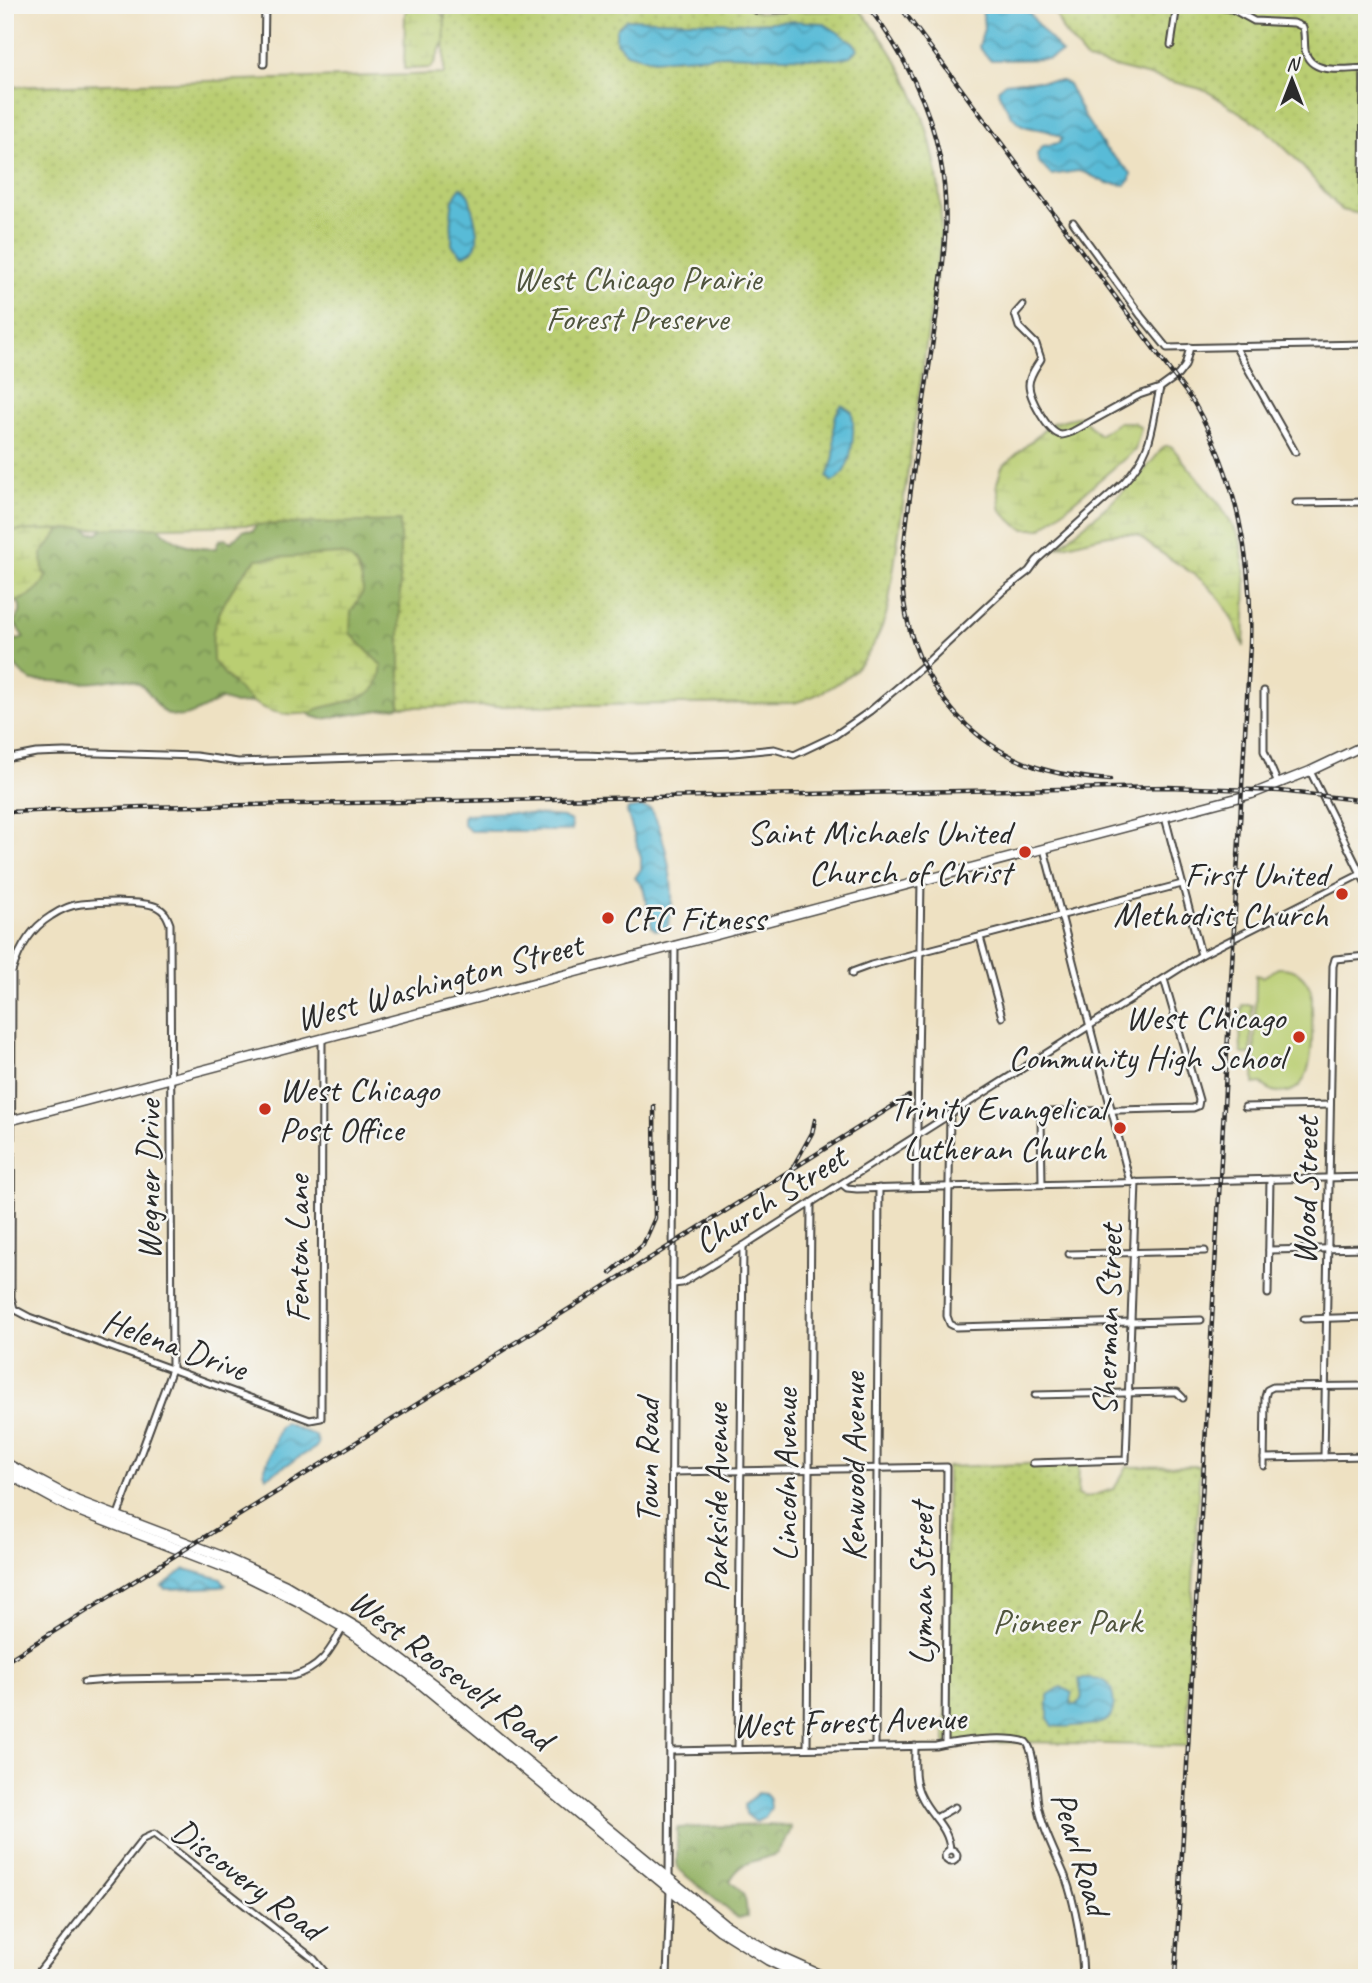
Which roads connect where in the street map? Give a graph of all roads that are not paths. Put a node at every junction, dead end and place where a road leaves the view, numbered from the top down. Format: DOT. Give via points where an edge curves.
graph roads {
  1 [pos="265,5"];
  2 [pos="748,5"];
  3 [pos="1177,5"];
  4 [pos="1202,5"];
  5 [pos="857,8"];
  6 [pos="1171,45"];
  7 [pos="264,64"];
  8 [pos="1366,68"];
  9 [pos="1367,205"];
  10 [pos="1073,222"];
  11 [pos="1023,305"];
  12 [pos="1367,344"];
  13 [pos="1235,346"];
  14 [pos="1190,347"];
  15 [pos="1160,388"];
  16 [pos="1295,452"];
  17 [pos="1367,502"];
  18 [pos="1296,503"];
  19 [pos="1264,691"];
  20 [pos="1367,744"];
  21 [pos="5,759"];
  22 [pos="1310,771"];
  23 [pos="1278,783"];
  24 [pos="1165,817"];
  25 [pos="1044,849"];
  26 [pos="1361,874"];
  27 [pos="921,881"];
  28 [pos="1182,884"];
  29 [pos="1367,886"];
  30 [pos="1061,916"];
  31 [pos="980,937"];
  32 [pos="675,945"];
  33 [pos="920,953"];
  34 [pos="1201,955"];
  35 [pos="1367,956"];
  36 [pos="852,974"];
  37 [pos="1164,979"];
  38 [pos="1002,1017"];
  39 [pos="1090,1026"];
  40 [pos="322,1039"];
  41 [pos="173,1078"];
  42 [pos="1331,1105"];
  43 [pos="1245,1107"];
  44 [pos="1112,1110"];
  45 [pos="950,1114"];
  46 [pos="9,1121"];
  47 [pos="918,1135"];
  48 [pos="1367,1177"];
  49 [pos="1329,1178"];
  50 [pos="1270,1179"];
  51 [pos="1133,1182"];
  52 [pos="842,1184"];
  53 [pos="1042,1184"];
  54 [pos="950,1186"];
  55 [pos="916,1187"];
  56 [pos="879,1188"];
  57 [pos="811,1203"];
  58 [pos="743,1247"];
  59 [pos="1367,1248"];
  60 [pos="1328,1249"];
  61 [pos="1269,1250"];
  62 [pos="1205,1251"];
  63 [pos="1134,1253"];
  64 [pos="1069,1254"];
  65 [pos="673,1284"];
  66 [pos="1268,1294"];
  67 [pos="1326,1317"];
  68 [pos="1367,1317"];
  69 [pos="1304,1319"];
  70 [pos="1201,1320"];
  71 [pos="1132,1322"];
  72 [pos="172,1369"];
  73 [pos="1367,1386"];
  74 [pos="1326,1387"];
  75 [pos="1129,1392"];
  76 [pos="1034,1395"];
  77 [pos="1183,1398"];
  78 [pos="321,1418"];
  79 [pos="1367,1456"];
  80 [pos="1324,1457"];
  81 [pos="1264,1458"];
  82 [pos="5,1463"];
  83 [pos="1033,1463"];
  84 [pos="1264,1466"];
  85 [pos="877,1468"];
  86 [pos="809,1469"];
  87 [pos="741,1470"];
  88 [pos="5,1472"];
  89 [pos="671,1472"];
  90 [pos="115,1522"];
  91 [pos="345,1624"];
  92 [pos="83,1682"];
  93 [pos="945,1744"];
  94 [pos="1029,1744"];
  95 [pos="875,1746"];
  96 [pos="915,1746"];
  97 [pos="807,1748"];
  98 [pos="738,1749"];
  99 [pos="670,1751"];
  100 [pos="955,1807"];
  101 [pos="936,1818"];
  102 [pos="950,1850"];
  103 [pos="669,1884"];
  104 [pos="328,1976"];
  105 [pos="34,1978"];
  106 [pos="667,1978"];
  107 [pos="806,1978"];
  108 [pos="827,1978"];
  109 [pos="1083,1978"];
  1 -- 7 [label="street"];
  2 -- 5 [label="street" via="756,10"];
  3 -- 6 [label="street"];
  4 -- 8 [label="street" via="1232,9 1254,21 1304,27 1305,52 1313,64 1324,69"];
  8 -- 9 [label="street" via="1363,195"];
  10 -- 14 [label="street" via="1167,348"];
  11 -- 15 [label="street" via="1015,314 1019,327 1036,344 1041,359 1029,385 1051,430 1061,435 1072,432"];
  12 -- 13 [label="street"];
  13 -- 14 [label="street"];
  13 -- 16 [label="street"];
  14 -- 15 [label="street" via="1183,371"];
  15 -- 21 [label="street" via="1152,438 1124,482 884,699 834,736 799,754 774,749 632,757 416,756 239,762 196,756 64,752"];
  17 -- 18 [label="street"];
  19 -- 23 [label="street" via="1264,751"];
  20 -- 22 [label="main road, West Washington Street"];
  22 -- 23 [label="main road, West Washington Street"];
  22 -- 26 [label="street"];
  23 -- 24 [label="main road, West Washington Street"];
  24 -- 25 [label="main road, West Washington Street"];
  24 -- 28 [label="street"];
  25 -- 27 [label="main road, West Washington Street"];
  25 -- 30 [label="street, Sherman Street"];
  26 -- 29 [label="street"];
  26 -- 34 [label="street, Church Street"];
  27 -- 32 [label="main road, West Washington Street"];
  27 -- 33 [label="street"];
  28 -- 30 [label="street"];
  28 -- 34 [label="street"];
  30 -- 31 [label="street"];
  30 -- 39 [label="street, Sherman Street"];
  31 -- 33 [label="street"];
  31 -- 38 [label="street"];
  32 -- 40 [label="main road, West Washington Street"];
  32 -- 65 [label="street, Town Road"];
  33 -- 36 [label="street"];
  33 -- 47 [label="street"];
  34 -- 37 [label="street, Church Street"];
  35 -- 42 [label="street, Wood Street" via="1334,962"];
  37 -- 39 [label="street, Church Street"];
  37 -- 44 [label="street" via="1198,1106"];
  39 -- 44 [label="street, Sherman Street"];
  39 -- 45 [label="street, Church Street"];
  40 -- 41 [label="main road, West Washington Street"];
  40 -- 78 [label="street, Fenton Lane"];
  41 -- 46 [label="main road, West Washington Street"];
  41 -- 46 [label="street, Wegner Drive" via="170,923 165,912 144,904 80,904 50,916 18,952 12,972"];
  41 -- 72 [label="street, Wegner Drive"];
  42 -- 43 [label="street"];
  42 -- 49 [label="street, Wood Street"];
  44 -- 51 [label="street, Sherman Street"];
  44 -- 53 [label="street" via="1045,1113 1041,1118"];
  45 -- 47 [label="street, Church Street"];
  45 -- 54 [label="street"];
  46 -- 72 [label="street, Helena Drive" via="14,1309"];
  47 -- 52 [label="street, Church Street"];
  47 -- 55 [label="street"];
  48 -- 49 [label="street"];
  49 -- 50 [label="street"];
  49 -- 60 [label="street, Wood Street"];
  50 -- 51 [label="street"];
  50 -- 61 [label="street"];
  51 -- 53 [label="street"];
  51 -- 63 [label="street, Sherman Street"];
  52 -- 56 [label="street"];
  52 -- 57 [label="street, Church Street"];
  53 -- 54 [label="street"];
  54 -- 55 [label="street"];
  54 -- 71 [label="street" via="950,1324"];
  55 -- 56 [label="street"];
  56 -- 85 [label="street, Kenwood Avenue"];
  57 -- 58 [label="street, Church Street"];
  57 -- 86 [label="street, Lincoln Avenue"];
  58 -- 65 [label="street, Church Street"];
  58 -- 87 [label="street, Parkside Avenue"];
  59 -- 60 [label="street"];
  60 -- 61 [label="street"];
  60 -- 67 [label="street, Wood Street"];
  61 -- 66 [label="street"];
  62 -- 63 [label="street"];
  63 -- 64 [label="street"];
  63 -- 71 [label="street, Sherman Street"];
  65 -- 89 [label="street, Town Road"];
  67 -- 68 [label="street"];
  67 -- 69 [label="street"];
  67 -- 74 [label="street, Wood Street"];
  70 -- 71 [label="street"];
  71 -- 75 [label="street, Sherman Street"];
  72 -- 78 [label="street, Helena Drive" via="310,1420"];
  72 -- 90 [label="street, Wegner Drive"];
  73 -- 74 [label="street"];
  74 -- 80 [label="street, Wood Street"];
  74 -- 81 [label="street" via="1267,1390"];
  75 -- 76 [label="street"];
  75 -- 77 [label="street" via="1177,1392"];
  75 -- 83 [label="street, Sherman Street" via="1126,1460"];
  79 -- 80 [label="street"];
  80 -- 81 [label="street"];
  81 -- 84 [label="street"];
  82 -- 90 [label="main road, West Roosevelt Road"];
  85 -- 86 [label="street"];
  85 -- 93 [label="street, Lyman Street" via="947,1467"];
  85 -- 95 [label="street, Kenwood Avenue"];
  86 -- 87 [label="street"];
  86 -- 97 [label="street, Lincoln Avenue"];
  87 -- 89 [label="street"];
  87 -- 98 [label="street, Parkside Avenue"];
  88 -- 90 [label="main road, West Roosevelt Road" via="69,1507"];
  89 -- 99 [label="street, Town Road"];
  90 -- 91 [label="main road, West Roosevelt Road" via="245,1575"];
  91 -- 92 [label="street" via="322,1662 293,1676"];
  91 -- 103 [label="main road, West Roosevelt Road"];
  93 -- 94 [label="street, West Forest Avenue" via="1020,1740"];
  93 -- 96 [label="street, West Forest Avenue"];
  94 -- 109 [label="street, Pearl Road" via="1045,1831 1075,1908"];
  95 -- 96 [label="street, West Forest Avenue"];
  95 -- 97 [label="street, West Forest Avenue"];
  96 -- 101 [label="street" via="919,1793"];
  97 -- 98 [label="street, West Forest Avenue"];
  98 -- 99 [label="street, West Forest Avenue"];
  99 -- 103 [label="street, Town Road"];
  100 -- 101 [label="street"];
  101 -- 102 [label="street" via="946,1831"];
  103 -- 106 [label="street, Town Road"];
  103 -- 107 [label="main road, West Roosevelt Road" via="734,1940"];
  103 -- 108 [label="main road, West Roosevelt Road" via="753,1943"];
  104 -- 105 [label="street, Discovery Road" via="314,1959 153,1834 143,1839"];
}
